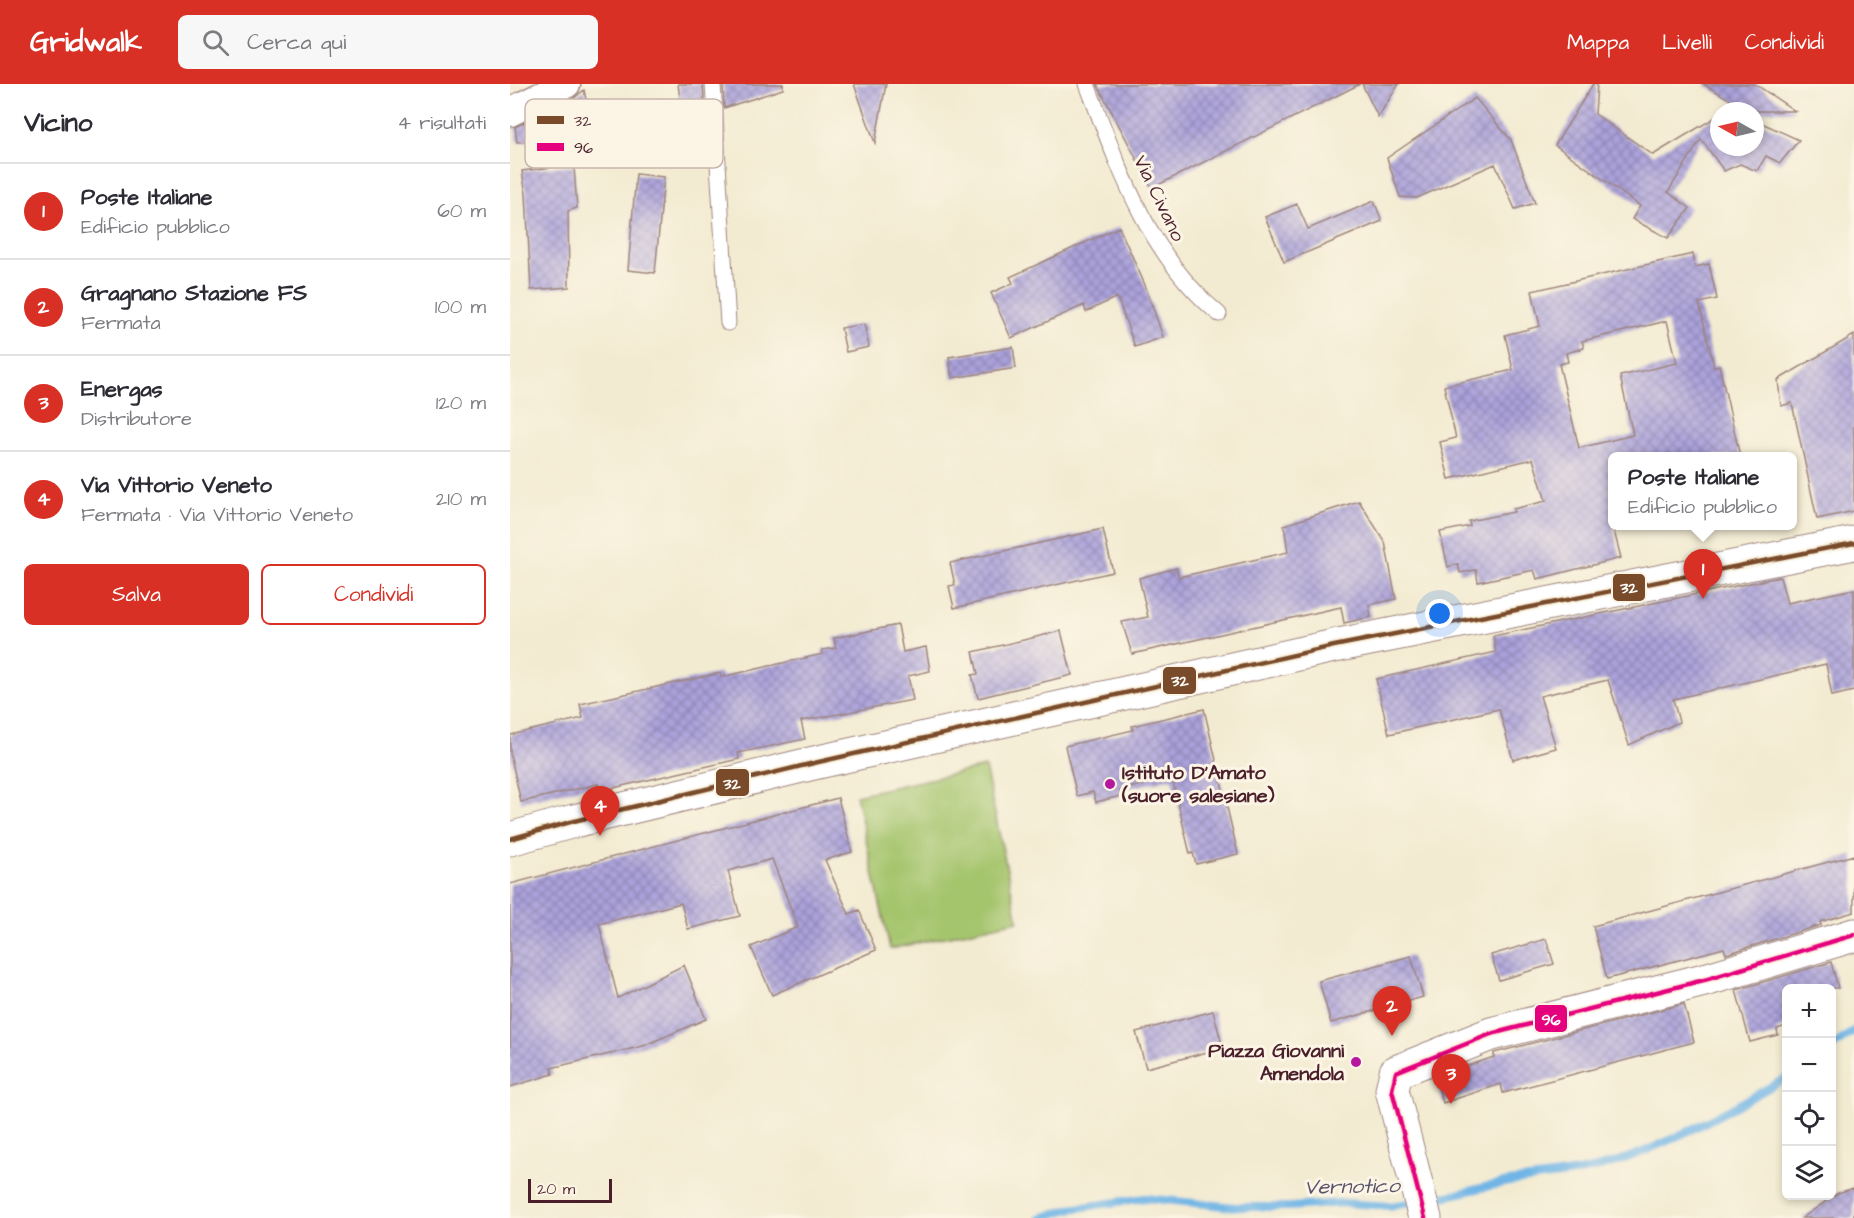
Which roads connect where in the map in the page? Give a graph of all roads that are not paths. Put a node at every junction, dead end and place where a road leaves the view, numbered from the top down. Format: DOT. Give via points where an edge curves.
graph roads {
  1 [pos="566,84"];
  2 [pos="713,84"];
  3 [pos="1087,84"];
  4 [pos="536,99"];
  5 [pos="714,99"];
  6 [pos="525,104"];
  7 [pos="510,112"];
  8 [pos="718,168"];
  9 [pos="1219,314"];
  10 [pos="728,322"];
  11 [pos="1854,543"];
  12 [pos="510,839"];
  13 [pos="1854,935"];
  14 [pos="1425,1218"];
  1 -- 4 [label="street"];
  2 -- 5 [label="lane"];
  3 -- 9 [label="lane, Via Civano" via="1131,192 1167,260"];
  6 -- 7 [label="street"];
  8 -- 10 [label="lane"];
  11 -- 12 [label="street" via="1334,646 822,761"];
  13 -- 14 [label="street" via="1708,979 1491,1034 1396,1072 1392,1090"];
}
